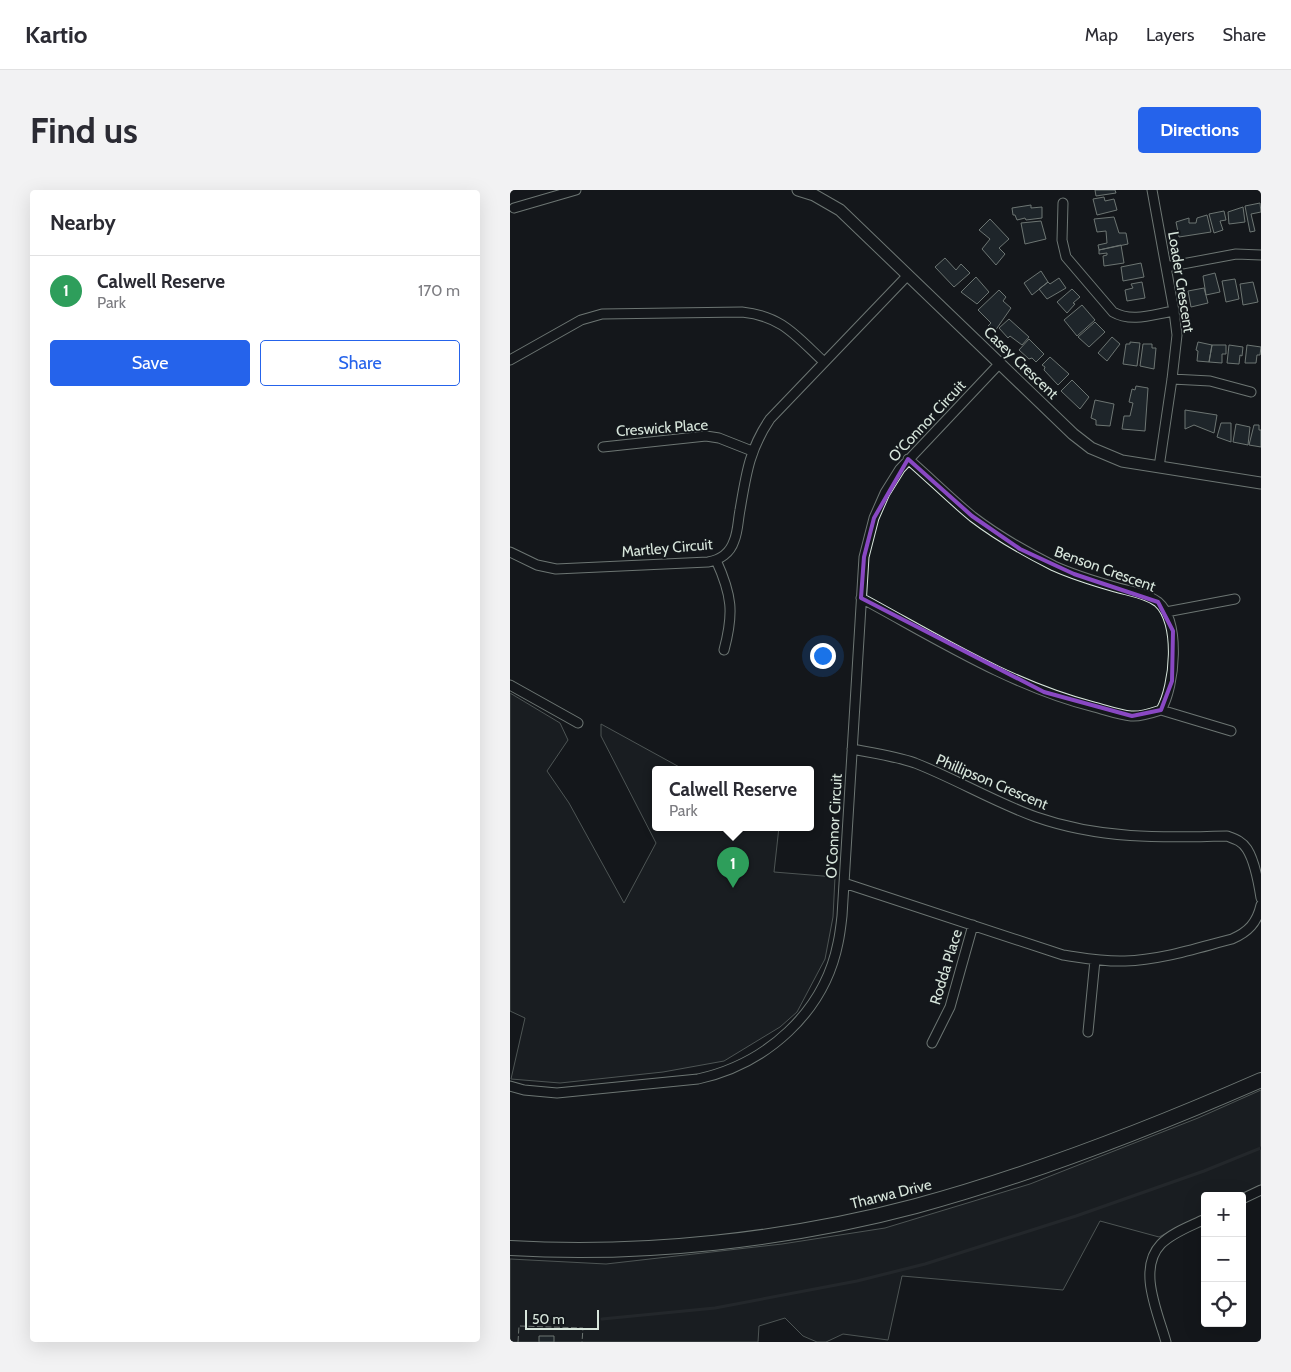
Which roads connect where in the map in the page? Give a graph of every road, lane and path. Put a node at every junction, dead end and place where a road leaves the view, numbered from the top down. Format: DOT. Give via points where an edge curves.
graph roads {
  1 [pos="576,190"];
  2 [pos="798,190"];
  3 [pos="1152,190"];
  4 [pos="815,192"];
  5 [pos="1063,203"];
  6 [pos="514,208"];
  7 [pos="1261,256"];
  8 [pos="1166,267"];
  9 [pos="908,275"];
  10 [pos="1174,311"];
  11 [pos="510,360"];
  12 [pos="824,362"];
  13 [pos="1000,363"];
  14 [pos="1172,379"];
  15 [pos="1251,392"];
  16 [pos="602,447"];
  17 [pos="752,451"];
  18 [pos="908,459"];
  19 [pos="1159,468"];
  20 [pos="1261,483"];
  21 [pos="510,552"];
  22 [pos="716,560"];
  23 [pos="861,598"];
  24 [pos="1235,599"];
  25 [pos="1166,612"];
  26 [pos="724,650"];
  27 [pos="510,684"];
  28 [pos="1161,710"];
  29 [pos="578,723"];
  30 [pos="1231,731"];
  31 [pos="852,749"];
  32 [pos="844,883"];
  33 [pos="1261,898"];
  34 [pos="1261,905"];
  35 [pos="973,925"];
  36 [pos="1095,960"];
  37 [pos="1088,1032"];
  38 [pos="932,1042"];
  39 [pos="1261,1080"];
  40 [pos="510,1086"];
  41 [pos="1261,1190"];
  42 [pos="1246,1197"];
  43 [pos="1201,1221"];
  44 [pos="510,1248"];
  45 [pos="1166,1342"];
  1 -- 6 [label="street"];
  2 -- 4 [label="street, Casey Crescent"];
  3 -- 8 [label="street, Loader Crescent"];
  4 -- 9 [label="street, Casey Crescent" via="840,210"];
  5 -- 10 [label="street" via="1062,240 1066,257 1113,312 1132,318"];
  7 -- 8 [label="street" via="1236,254"];
  8 -- 10 [label="street, Loader Crescent"];
  9 -- 12 [label="street, Martley Circuit"];
  9 -- 13 [label="street, Casey Crescent"];
  10 -- 14 [label="street, Loader Crescent" via="1177,341"];
  11 -- 12 [label="street" via="581,320 602,314 742,312 758,314 787,327"];
  12 -- 17 [label="street, Martley Circuit" via="770,419"];
  13 -- 18 [label="street, O'Connor Circuit"];
  13 -- 19 [label="street, Casey Crescent" via="1091,448 1122,462"];
  14 -- 15 [label="street" via="1210,381"];
  14 -- 19 [label="street, Loader Crescent"];
  16 -- 17 [label="street, Creswick Place" via="706,436"];
  17 -- 22 [label="street, Martley Circuit" via="734,542 727,553"];
  18 -- 23 [label="street, O'Connor Circuit" via="885,493 874,518 864,557"];
  18 -- 25 [label="street, Benson Crescent" via="972,516 1020,549 1074,574 1146,595"];
  19 -- 20 [label="street, Casey Crescent"];
  21 -- 22 [label="street, Martley Circuit" via="537,565 556,569"];
  22 -- 26 [label="street" via="726,581 730,604 730,627"];
  23 -- 28 [label="street" via="995,670 1044,692 1132,716"];
  23 -- 31 [label="street, O'Connor Circuit"];
  24 -- 25 [label="street"];
  25 -- 28 [label="street, Benson Crescent" via="1173,631 1172,681"];
  27 -- 29 [label="street"];
  28 -- 30 [label="street"];
  31 -- 32 [label="street, O'Connor Circuit"];
  31 -- 33 [label="street, Phillipson Crescent" via="914,763 1020,811 1074,828 1129,837 1227,836 1236,839 1251,857"];
  32 -- 35 [label="street"];
  32 -- 40 [label="street, O'Connor Circuit" via="838,944 830,970 802,1017 761,1054 737,1067 698,1079 557,1093"];
  34 -- 36 [label="street" via="1253,926 1232,939 1156,958"];
  35 -- 36 [label="street" via="1063,955"];
  35 -- 38 [label="street, Rodda Place" via="950,1007"];
  36 -- 37 [label="street"];
  39 -- 44 [label="main road, Tharwa Drive" via="1025,1173 868,1217 803,1230 688,1245 574,1250"];
  41 -- 42 [label="street"];
  43 -- 45 [label="street" via="1162,1243 1150,1266 1150,1286"];
}
